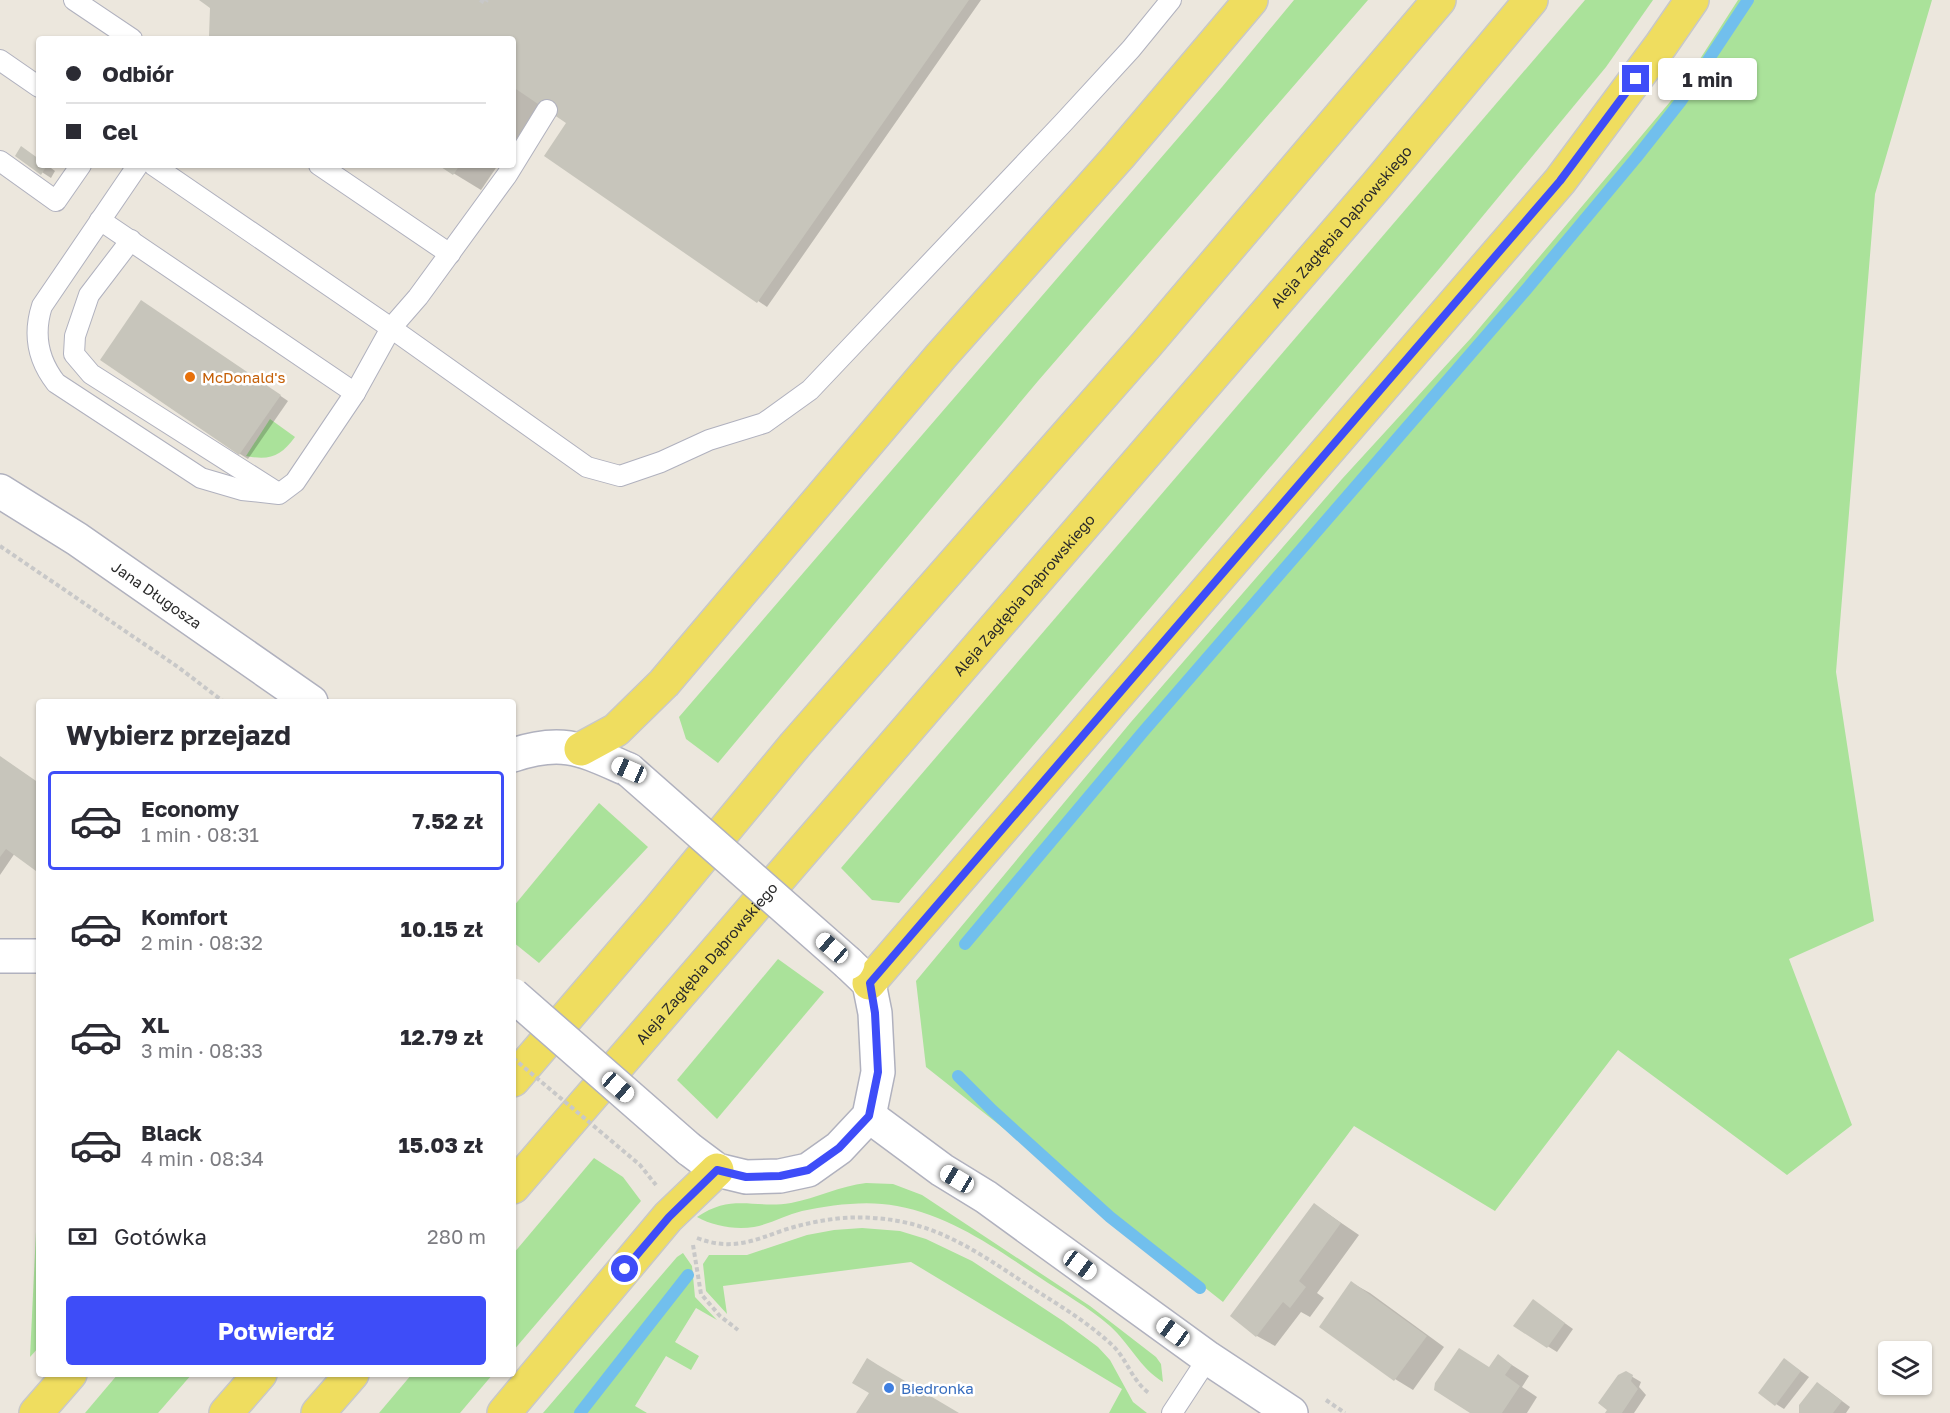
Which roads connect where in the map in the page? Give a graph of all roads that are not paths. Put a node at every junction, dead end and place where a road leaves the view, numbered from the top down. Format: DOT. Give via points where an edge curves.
graph roads {
  1 [pos="75,0"];
  2 [pos="1171,0"];
  3 [pos="1251,0"];
  4 [pos="1439,0"];
  5 [pos="1532,0"];
  6 [pos="1692,0"];
  7 [pos="128,36"];
  8 [pos="0,60"];
  9 [pos="36,85"];
  10 [pos="547,111"];
  11 [pos="0,161"];
  12 [pos="516,161"];
  13 [pos="79,168"];
  14 [pos="136,168"];
  15 [pos="157,168"];
  16 [pos="323,168"];
  17 [pos="511,168"];
  18 [pos="100,220"];
  19 [pos="131,240"];
  20 [pos="450,254"];
  21 [pos="391,328"];
  22 [pos="356,393"];
  23 [pos="0,491"];
  24 [pos="279,494"];
  25 [pos="307,699"];
  26 [pos="581,749"];
  27 [pos="516,754"];
  28 [pos="0,956"];
  29 [pos="36,956"];
  30 [pos="859,973"];
  31 [pos="516,997"];
  32 [pos="516,1076"];
  33 [pos="869,1116"];
  34 [pos="717,1170"];
  35 [pos="516,1183"];
  36 [pos="1208,1358"];
  37 [pos="67,1377"];
  38 [pos="257,1377"];
  39 [pos="349,1377"];
  40 [pos="36,1413"];
  41 [pos="226,1413"];
  42 [pos="318,1413"];
  43 [pos="504,1413"];
  44 [pos="1172,1413"];
  45 [pos="1291,1413"];
  1 -- 7 [label="lane"];
  2 -- 21 [label="lane" via="1116,65 810,390 764,423 709,440 620,476 586,467"];
  3 -- 26 [label="main road" via="941,356 664,684 616,730"];
  4 -- 32 [label="main road" via="1146,345 795,745"];
  5 -- 35 [label="main road, Aleja Zagłębia Dąbrowskiego"];
  6 -- 30 [label="main road" via="1560,181"];
  8 -- 9 [label="lane"];
  10 -- 12 [label="lane"];
  11 -- 13 [label="lane" via="57,201"];
  14 -- 18 [label="lane"];
  15 -- 21 [label="lane"];
  16 -- 20 [label="lane"];
  17 -- 20 [label="lane"];
  18 -- 19 [label="lane"];
  18 -- 24 [label="lane" via="42,306 37,336 45,370 57,383 201,478 242,490"];
  19 -- 22 [label="lane"];
  19 -- 24 [label="lane" via="89,295 75,336 74,354 91,374"];
  20 -- 21 [label="lane"];
  21 -- 22 [label="lane"];
  22 -- 24 [label="lane" via="295,482"];
  23 -- 25 [label="street, Jana Długosza" via="77,539"];
  26 -- 27 [label="street" via="551,746"];
  26 -- 30 [label="street, bridge" via="629,770"];
  28 -- 29 [label="street"];
  30 -- 33 [label="street" via="875,1013 878,1072"];
  31 -- 34 [label="street, bridge"];
  33 -- 34 [label="street" via="839,1148 808,1170 746,1177"];
  33 -- 36 [label="street"];
  34 -- 43 [label="main road" via="669,1217"];
  36 -- 44 [label="lane"];
  36 -- 45 [label="street"];
  37 -- 40 [label="main road"];
  38 -- 41 [label="main road"];
  39 -- 42 [label="main road"];
}
